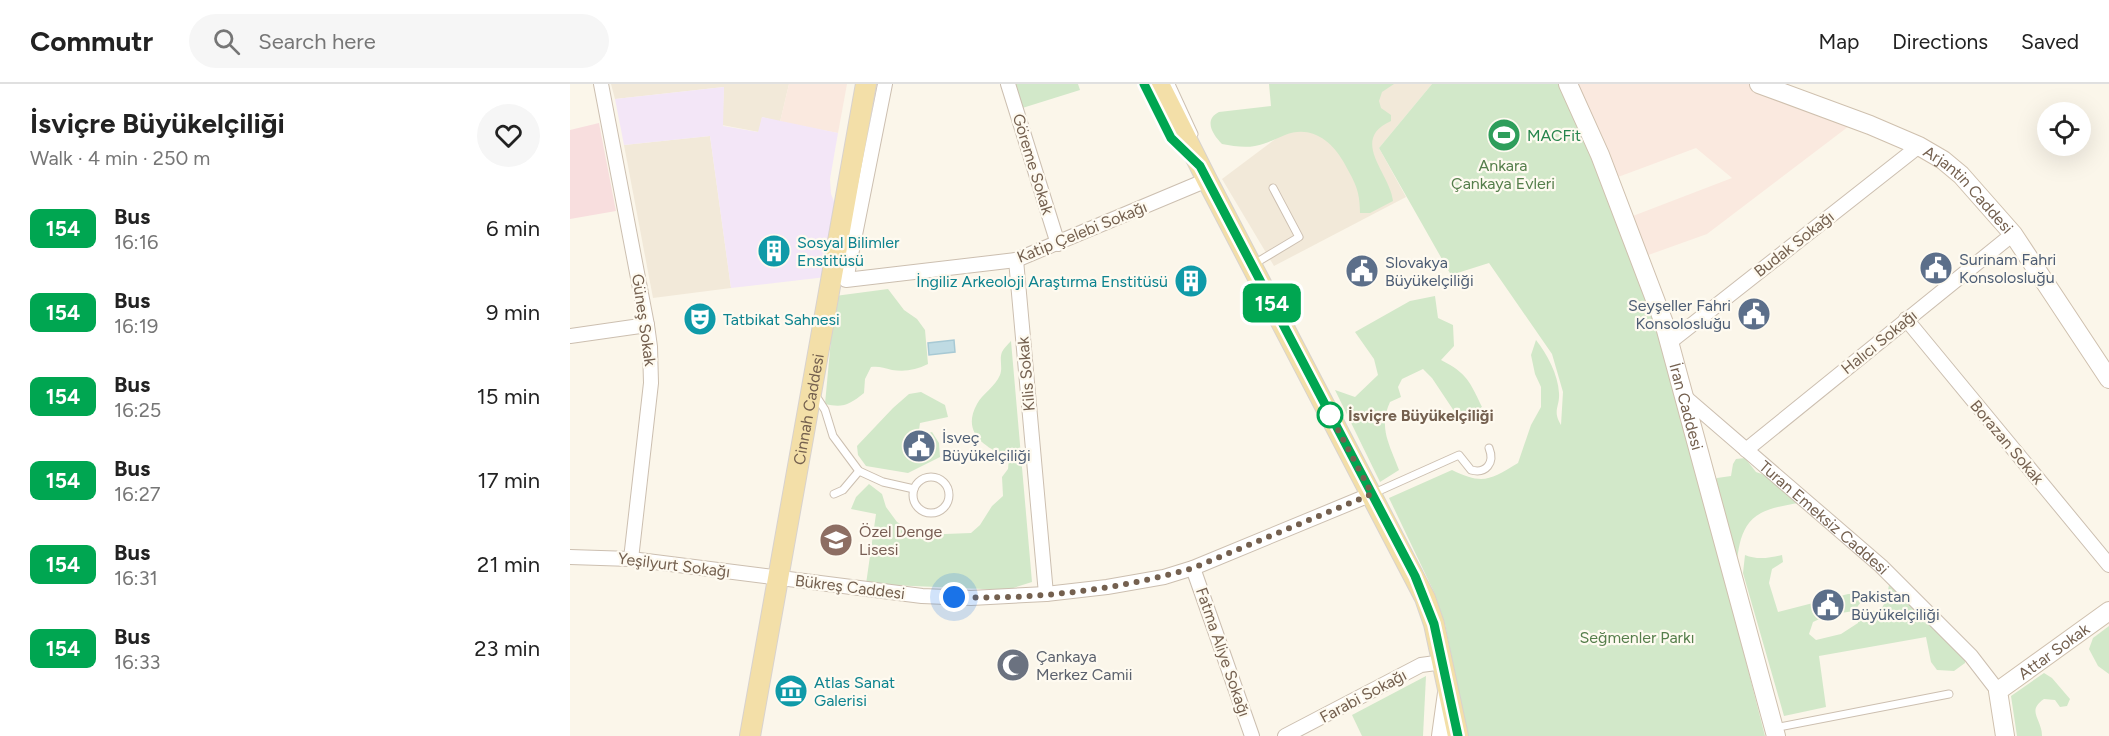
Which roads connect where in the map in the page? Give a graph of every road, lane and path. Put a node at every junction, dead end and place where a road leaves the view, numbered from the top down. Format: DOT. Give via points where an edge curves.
graph roads {
  1 [pos="601,84"];
  2 [pos="856,84"];
  3 [pos="866,84"];
  4 [pos="885,84"];
  5 [pos="1008,84"];
  6 [pos="1144,84"];
  7 [pos="1159,84"];
  8 [pos="1171,84"];
  9 [pos="1759,84"];
  10 [pos="1782,87"];
  11 [pos="1573,88"];
  12 [pos="1919,146"];
  13 [pos="1203,173"];
  14 [pos="1273,188"];
  15 [pos="843,208"];
  16 [pos="2013,234"];
  17 [pos="1058,244"];
  18 [pos="1016,260"];
  19 [pos="1252,266"];
  20 [pos="1906,319"];
  21 [pos="647,325"];
  22 [pos="570,336"];
  23 [pos="1670,342"];
  24 [pos="2109,379"];
  25 [pos="812,388"];
  26 [pos="1685,397"];
  27 [pos="1488,448"];
  28 [pos="1746,450"];
  29 [pos="859,471"];
  30 [pos="914,489"];
  31 [pos="834,494"];
  32 [pos="1372,494"];
  33 [pos="570,557"];
  34 [pos="631,559"];
  35 [pos="2109,565"];
  36 [pos="1193,568"];
  37 [pos="778,578"];
  38 [pos="1046,594"];
  39 [pos="2109,611"];
  40 [pos="1443,662"];
  41 [pos="1448,683"];
  42 [pos="1998,691"];
  43 [pos="1949,694"];
  44 [pos="1775,732"];
  45 [pos="750,736"];
  46 [pos="1252,736"];
  47 [pos="1285,736"];
  48 [pos="1441,736"];
  49 [pos="1458,736"];
  50 [pos="2005,736"];
  1 -- 21 [label="street, Güneş Sokak"];
  2 -- 15 [label="main road" via="838,181"];
  3 -- 15 [label="main road, Cinnah Caddesi"];
  4 -- 18 [label="street, Katip Çelebi Sokağı" via="846,280"];
  5 -- 17 [label="street, Göreme Sokak"];
  6 -- 13 [label="main road" via="1171,138"];
  7 -- 13 [label="main road"];
  8 -- 13 [label="lane" via="1192,129"];
  9 -- 10 [label="main road, Arjantin Caddesi"];
  10 -- 12 [label="main road, Arjantin Caddesi"];
  11 -- 23 [label="main road, İran Caddesi"];
  12 -- 16 [label="main road, Arjantin Caddesi" via="1961,175"];
  12 -- 23 [label="street, Budak Sokağı"];
  13 -- 17 [label="street, Katip Çelebi Sokağı"];
  13 -- 19 [label="main road"];
  14 -- 19 [label="lane" via="1299,237"];
  15 -- 25 [label="main road, Cinnah Caddesi"];
  16 -- 20 [label="street, Halıcı Sokağı"];
  16 -- 24 [label="main road, Arjantin Caddesi"];
  17 -- 18 [label="street, Katip Çelebi Sokağı"];
  18 -- 38 [label="street, Kilis Sokak"];
  19 -- 32 [label="main road"];
  20 -- 28 [label="street, Halıcı Sokağı"];
  20 -- 35 [label="street, Borazan Sokak"];
  21 -- 22 [label="street"];
  21 -- 34 [label="street, Güneş Sokak" via="651,382"];
  23 -- 26 [label="main road, İran Caddesi"];
  25 -- 29 [label="lane" via="825,410 833,436"];
  25 -- 37 [label="main road, Cinnah Caddesi"];
  26 -- 28 [label="street, Turan Emeksiz Caddesi"];
  26 -- 44 [label="main road, İran Caddesi"];
  27 -- 32 [label="lane" via="1491,461 1483,470 1471,470 1459,455"];
  28 -- 42 [label="street, Turan Emeksiz Caddesi" via="1881,566 1971,656"];
  29 -- 30 [label="lane"];
  29 -- 31 [label="lane" via="843,490"];
  30 -- 30 [label="lane" via="915,503 923,511 941,510 948,501 946,484 937,478 920,480"];
  32 -- 36 [label="street, Bükreş Caddesi"];
  32 -- 40 [label="main road" via="1425,598"];
  33 -- 34 [label="street, Yeşilyurt Sokağı"];
  34 -- 37 [label="street, Yeşilyurt Sokağı"];
  36 -- 38 [label="street, Bükreş Caddesi" via="1164,577"];
  36 -- 46 [label="street, Fatma Aliye Sokağı"];
  37 -- 38 [label="street, Bükreş Caddesi" via="921,596"];
  37 -- 45 [label="main road, Cinnah Caddesi"];
  39 -- 42 [label="main road, Attar Sokak"];
  40 -- 41 [label="main road"];
  40 -- 47 [label="street, Farabi Sokağı" via="1421,666"];
  41 -- 48 [label="main road"];
  41 -- 49 [label="main road"];
  42 -- 50 [label="main road, Turan Emeksiz Caddesi"];
  43 -- 44 [label="lane"];
}
